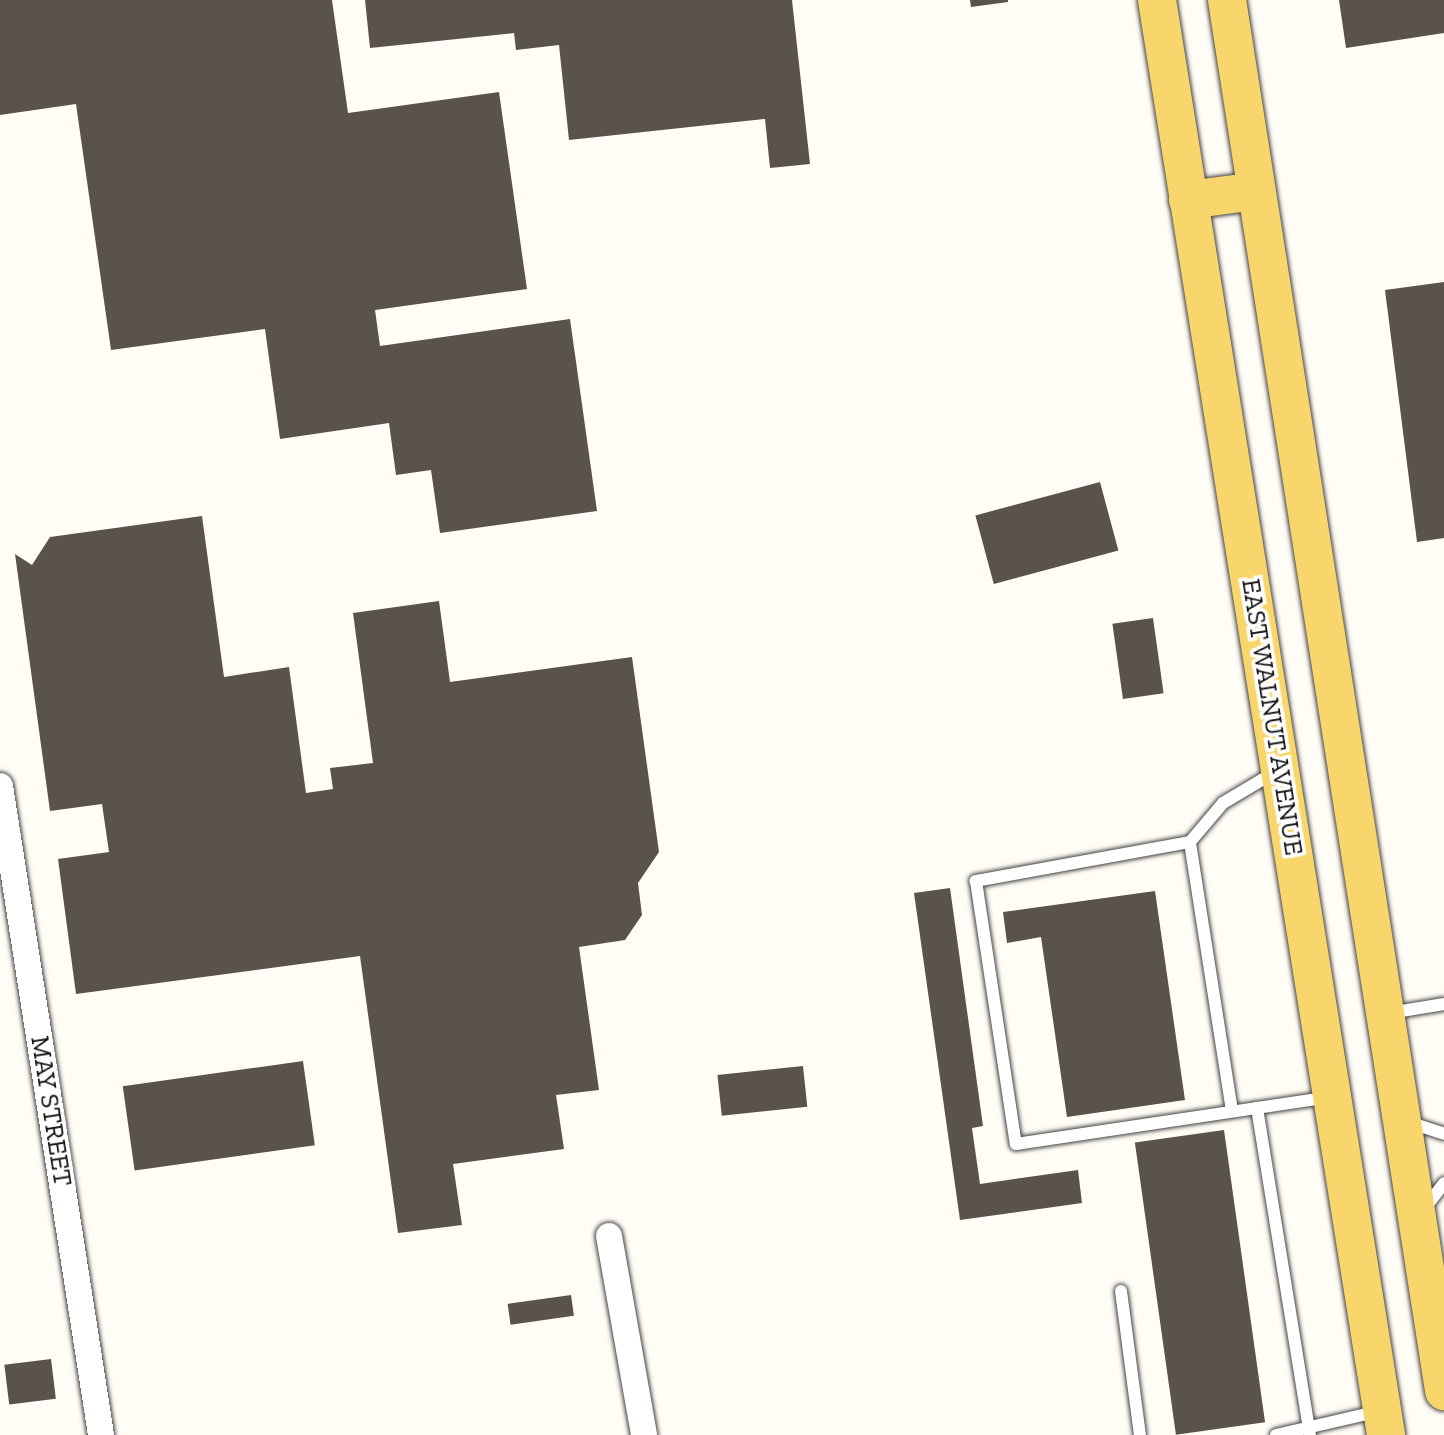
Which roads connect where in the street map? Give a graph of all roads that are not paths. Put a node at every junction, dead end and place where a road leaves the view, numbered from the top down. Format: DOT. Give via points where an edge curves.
graph roads {
  1 [pos="1157,0"];
  2 [pos="1227,0"];
  3 [pos="1256,191"];
  4 [pos="1188,201"];
  5 [pos="1280,768"];
  6 [pos="0,786"];
  7 [pos="1190,842"];
  8 [pos="1444,1004"];
  9 [pos="1384,1014"];
  10 [pos="1334,1096"];
  11 [pos="1257,1108"];
  12 [pos="1232,1111"];
  13 [pos="1400,1119"];
  14 [pos="1444,1134"];
  15 [pos="1444,1183"];
  16 [pos="1418,1218"];
  17 [pos="608,1236"];
  18 [pos="1121,1291"];
  19 [pos="1444,1391"];
  20 [pos="1385,1422"];
  21 [pos="1310,1430"];
  22 [pos="101,1435"];
  23 [pos="644,1435"];
  24 [pos="1140,1435"];
  25 [pos="1276,1435"];
  1 -- 4 [label="main road, EAST WALNUT AVENUE"];
  2 -- 3 [label="main road"];
  3 -- 4 [label="main road"];
  3 -- 9 [label="main road"];
  4 -- 5 [label="main road, EAST WALNUT AVENUE"];
  5 -- 7 [label="lane" via="1223,803"];
  5 -- 10 [label="main road, EAST WALNUT AVENUE"];
  6 -- 22 [label="street, MAY STREET"];
  7 -- 12 [label="lane"];
  7 -- 12 [label="lane" via="976,881 1016,1144"];
  8 -- 9 [label="lane"];
  9 -- 13 [label="main road"];
  10 -- 11 [label="lane"];
  10 -- 20 [label="main road, EAST WALNUT AVENUE"];
  11 -- 12 [label="lane"];
  11 -- 21 [label="lane"];
  13 -- 14 [label="lane"];
  13 -- 16 [label="main road"];
  15 -- 16 [label="lane"];
  16 -- 19 [label="main road"];
  17 -- 23 [label="street"];
  18 -- 24 [label="lane"];
  20 -- 21 [label="lane"];
  21 -- 25 [label="lane"];
}
